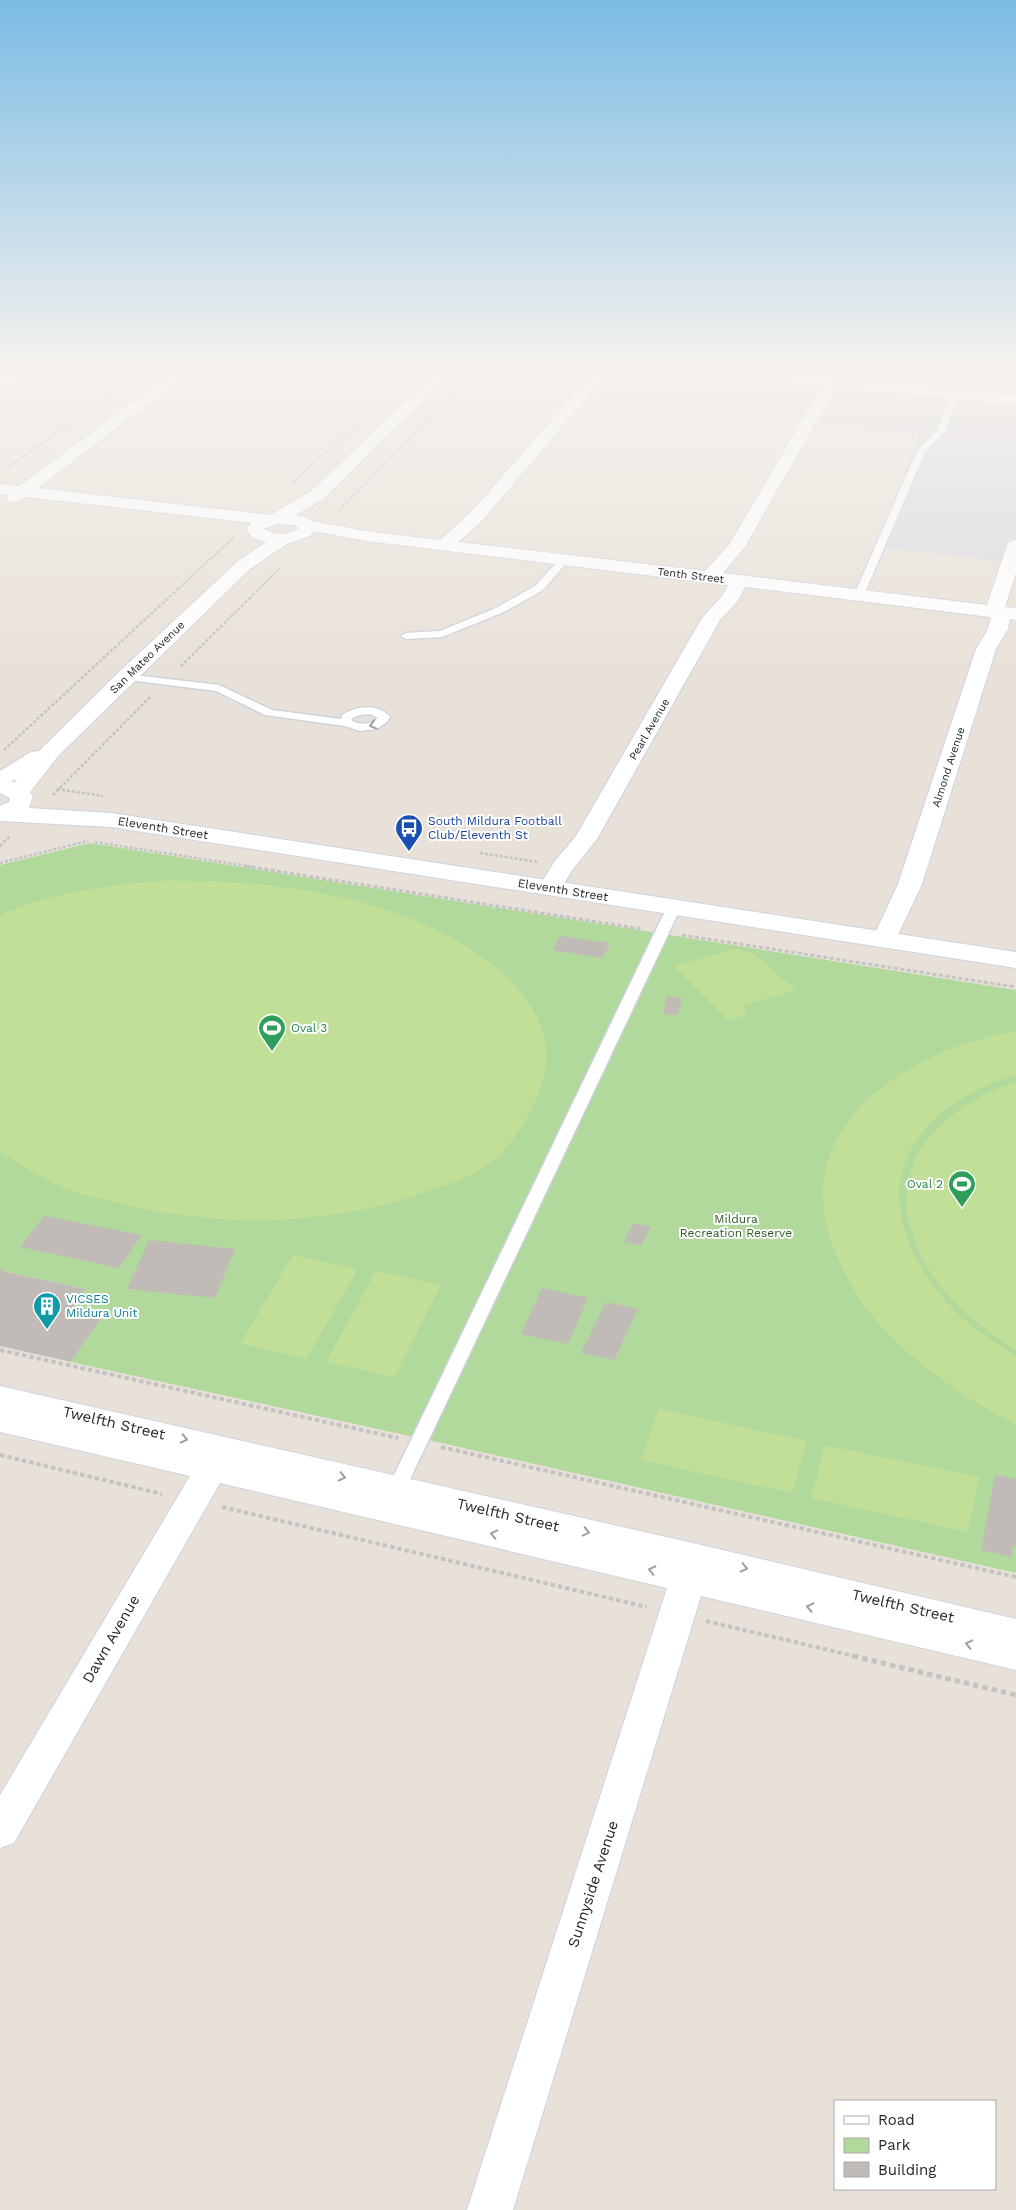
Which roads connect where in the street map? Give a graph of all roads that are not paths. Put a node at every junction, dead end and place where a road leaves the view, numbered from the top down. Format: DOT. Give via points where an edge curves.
graph roads {
  1 [pos="30,470"];
  2 [pos="48,470"];
  3 [pos="343,470"];
  4 [pos="517,470"];
  5 [pos="781,470"];
  6 [pos="913,470"];
  7 [pos="5,492"];
  8 [pos="317,495"];
  9 [pos="274,519"];
  10 [pos="251,529"];
  11 [pos="297,530"];
  12 [pos="366,536"];
  13 [pos="1016,545"];
  14 [pos="451,546"];
  15 [pos="564,560"];
  16 [pos="244,565"];
  17 [pos="725,579"];
  18 [pos="859,595"];
  19 [pos="1000,612"];
  20 [pos="406,636"];
  21 [pos="125,677"];
  22 [pos="347,723"];
  23 [pos="10,788"];
  24 [pos="2,813"];
  25 [pos="111,820"];
  26 [pos="558,889"];
  27 [pos="674,907"];
  28 [pos="892,941"];
  29 [pos="1016,960"];
  30 [pos="0,1397"];
  31 [pos="0,1420"];
  32 [pos="217,1458"];
  33 [pos="396,1490"];
  34 [pos="686,1583"];
  35 [pos="1016,1633"];
  36 [pos="1016,1655"];
  37 [pos="0,1831"];
  38 [pos="490,2210"];
  1 -- 7 [label="street"];
  2 -- 7 [label="street"];
  3 -- 8 [label="street, San Mateo Avenue"];
  4 -- 14 [label="street" via="476,517 472,527"];
  5 -- 17 [label="street, Pearl Avenue" via="736,547"];
  6 -- 18 [label="lane"];
  7 -- 10 [label="street"];
  8 -- 9 [label="street, San Mateo Avenue"];
  8 -- 11 [label="street, San Mateo Avenue"];
  9 -- 10 [label="street, San Mateo Avenue"];
  9 -- 11 [label="street"];
  10 -- 11 [label="street"];
  10 -- 16 [label="street, San Mateo Avenue"];
  11 -- 12 [label="street, Tenth Street"];
  11 -- 12 [label="street, Tenth Street" via="326,529"];
  11 -- 16 [label="street, San Mateo Avenue"];
  12 -- 14 [label="street, Tenth Street"];
  13 -- 19 [label="street, Almond Avenue"];
  14 -- 15 [label="street, Tenth Street"];
  15 -- 17 [label="street, Tenth Street"];
  15 -- 20 [label="lane" via="539,588 500,610 442,634"];
  16 -- 21 [label="street, San Mateo Avenue"];
  17 -- 18 [label="street, Tenth Street"];
  17 -- 26 [label="street, Pearl Avenue" via="730,598 712,618 586,839 576,868"];
  18 -- 19 [label="street, Tenth Street"];
  19 -- 28 [label="street, Almond Avenue" via="998,629 986,649 910,884 908,919"];
  21 -- 22 [label="lane" via="219,688 269,713"];
  21 -- 23 [label="street, San Mateo Avenue"];
  23 -- 24 [label="street, San Mateo Avenue" via="19,806"];
  23 -- 25 [label="street, Eleventh Street"];
  24 -- 25 [label="street, Eleventh Street"];
  25 -- 26 [label="street, Eleventh Street"];
  26 -- 27 [label="street, Eleventh Street"];
  27 -- 28 [label="street, Eleventh Street"];
  27 -- 33 [label="lane"];
  28 -- 29 [label="street, Eleventh Street"];
  30 -- 32 [label="street, Twelfth Street, one-way"];
  31 -- 32 [label="street, Twelfth Street"];
  32 -- 33 [label="street, Twelfth Street, one-way"];
  34 -- 32 [label="street, Twelfth Street, one-way"];
  32 -- 37 [label="street, Dawn Avenue"];
  33 -- 34 [label="street, Twelfth Street, one-way"];
  34 -- 35 [label="street, Twelfth Street, one-way"];
  36 -- 34 [label="street, Twelfth Street, one-way"];
  34 -- 38 [label="street, Sunnyside Avenue"];
}
